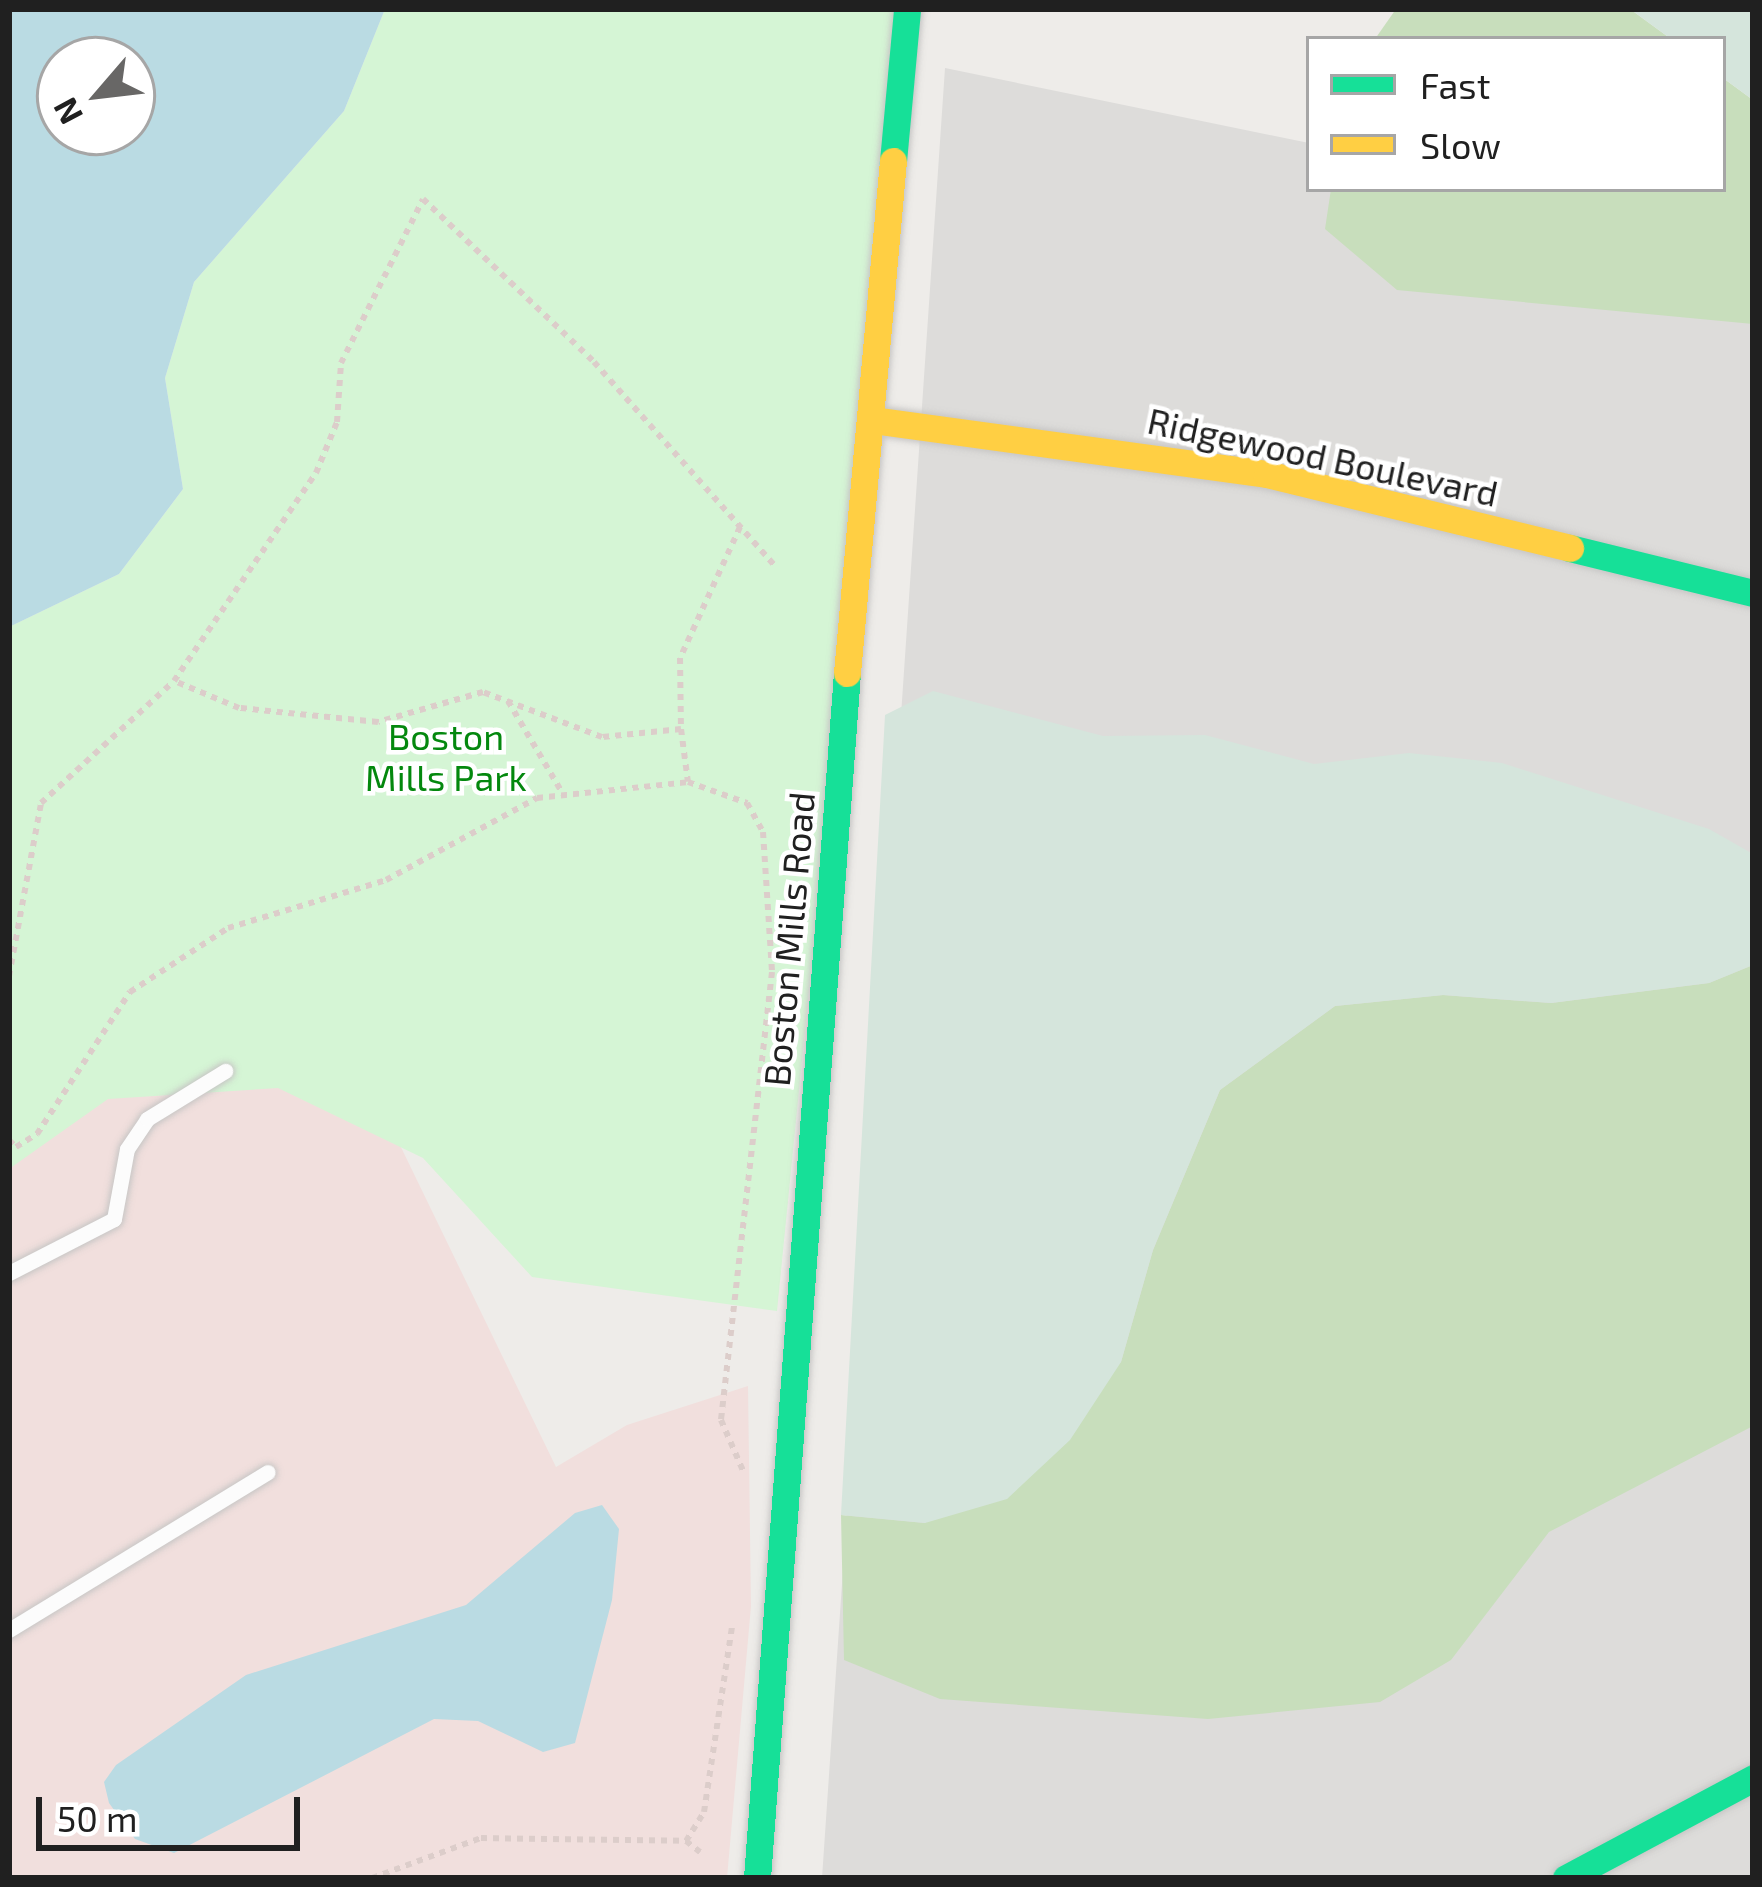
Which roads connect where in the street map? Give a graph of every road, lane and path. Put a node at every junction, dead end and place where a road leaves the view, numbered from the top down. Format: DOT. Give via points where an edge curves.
graph roads {
  1 [pos="907,9"];
  2 [pos="872,420"];
  3 [pos="740,527"];
  4 [pos="776,567"];
  5 [pos="1753,593"];
  6 [pos="174,681"];
  7 [pos="508,701"];
  8 [pos="682,729"];
  9 [pos="688,782"];
  10 [pos="563,794"];
  11 [pos="9,976"];
  12 [pos="225,1071"];
  13 [pos="9,1140"];
  14 [pos="9,1273"];
  15 [pos="268,1472"];
  16 [pos="751,1496"];
  17 [pos="735,1610"];
  18 [pos="9,1630"];
  19 [pos="1753,1778"];
  20 [pos="686,1841"];
  21 [pos="700,1852"];
  22 [pos="372,1878"];
  23 [pos="757,1878"];
  24 [pos="1566,1878"];
  1 -- 2 [label="street, Boston Mills Road"];
  2 -- 5 [label="street, Ridgewood Boulevard" via="1267,474"];
  2 -- 23 [label="street, Boston Mills Road" via="810,1075"];
  3 -- 4 [label="path"];
  3 -- 6 [label="path" via="594,362 423,199 341,363 337,422 316,473"];
  3 -- 8 [label="path" via="680,658"];
  6 -- 7 [label="path" via="239,708 378,722 483,692"];
  6 -- 11 [label="path" via="41,802"];
  7 -- 8 [label="path" via="602,737"];
  7 -- 10 [label="path"];
  8 -- 9 [label="path"];
  9 -- 10 [label="path"];
  9 -- 16 [label="path" via="754,808 766,854 772,972 721,1420"];
  10 -- 13 [label="path" via="504,811 386,880 228,928 178,956 130,992 27,1144"];
  12 -- 14 [label="lane" via="147,1118 127,1149 114,1219"];
  15 -- 18 [label="lane"];
  17 -- 20 [label="path" via="704,1812"];
  19 -- 24 [label="street"];
  20 -- 21 [label="path"];
  20 -- 22 [label="path" via="481,1838"];
}
